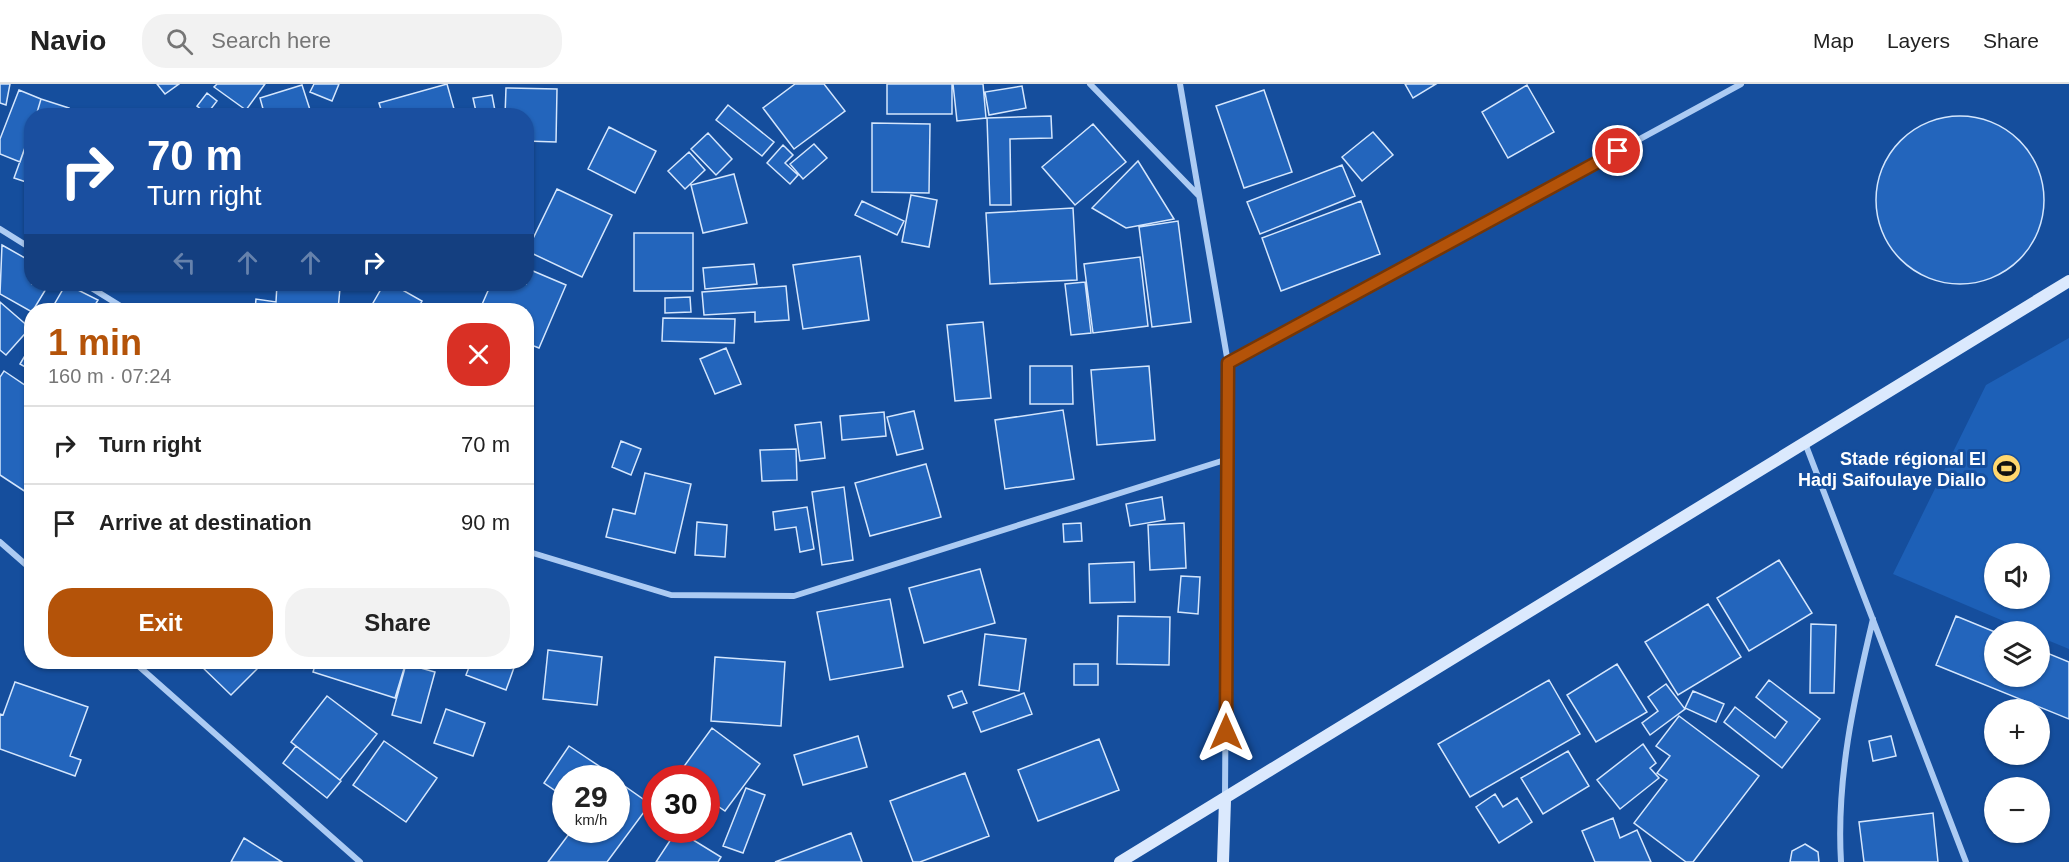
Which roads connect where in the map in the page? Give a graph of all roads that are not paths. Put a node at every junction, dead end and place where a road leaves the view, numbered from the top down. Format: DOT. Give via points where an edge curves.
graph roads {
  1 [pos="1090,84"];
  2 [pos="1180,84"];
  3 [pos="1740,84"];
  4 [pos="1200,197"];
  5 [pos="0,229"];
  6 [pos="24,244"];
  7 [pos="2069,281"];
  8 [pos="96,291"];
  9 [pos="116,303"];
  10 [pos="1228,363"];
  11 [pos="1804,441"];
  12 [pos="1228,459"];
  13 [pos="0,542"];
  14 [pos="534,553"];
  15 [pos="24,563"];
  16 [pos="1874,618"];
  17 [pos="142,669"];
  18 [pos="1225,800"];
  19 [pos="360,862"];
  20 [pos="1120,862"];
  21 [pos="1223,862"];
  22 [pos="1841,862"];
  23 [pos="1966,862"];
  1 -- 4 [label="street"];
  2 -- 4 [label="street"];
  3 -- 10 [label="street"];
  4 -- 10 [label="street"];
  5 -- 6 [label="street"];
  7 -- 11 [label="street"];
  8 -- 9 [label="street"];
  10 -- 12 [label="street"];
  11 -- 16 [label="street"];
  11 -- 18 [label="street"];
  12 -- 14 [label="street" via="794,596 671,595"];
  12 -- 18 [label="street"];
  13 -- 15 [label="street"];
  16 -- 22 [label="street" via="1850,718 1839,824"];
  16 -- 23 [label="street"];
  17 -- 19 [label="street"];
  18 -- 20 [label="street"];
  18 -- 21 [label="street"];
}
